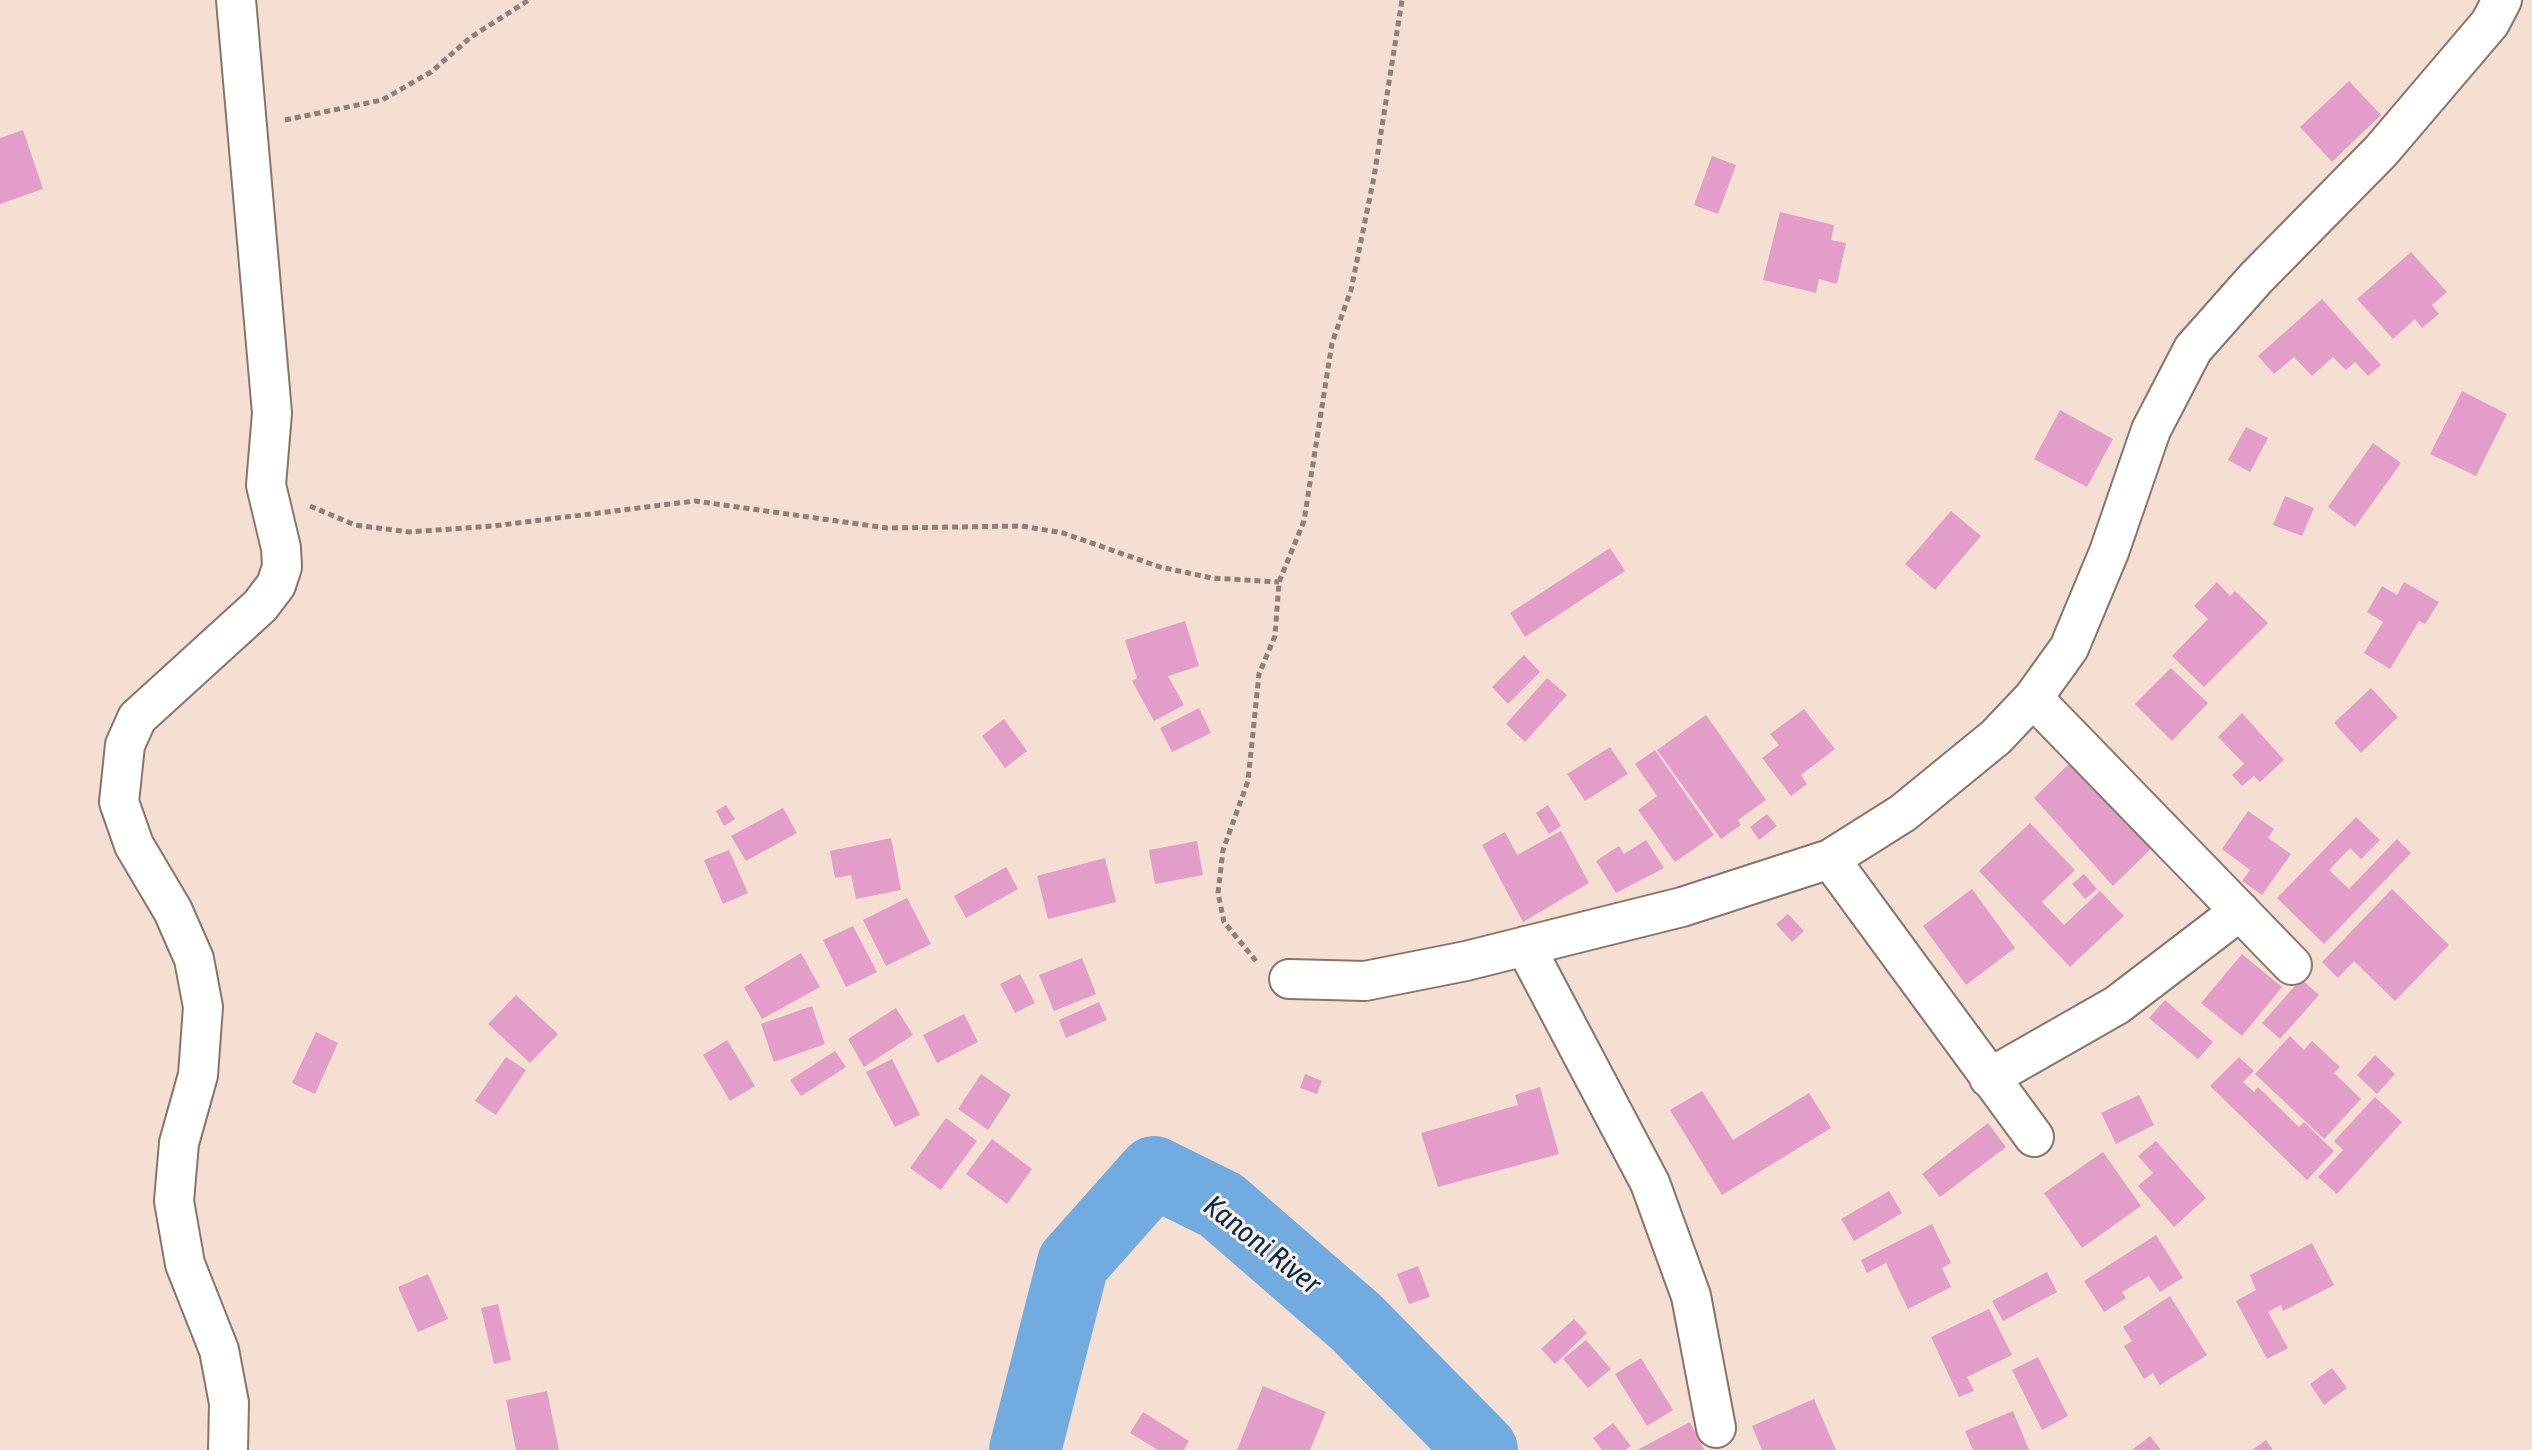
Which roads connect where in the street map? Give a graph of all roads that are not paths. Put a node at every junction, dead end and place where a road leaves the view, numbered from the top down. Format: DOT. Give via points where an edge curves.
graph roads {
  1 [pos="236,0"];
  2 [pos="2502,0"];
  3 [pos="2033,698"];
  4 [pos="1830,859"];
  5 [pos="2240,911"];
  6 [pos="1525,946"];
  7 [pos="2292,965"];
  8 [pos="1289,979"];
  9 [pos="1989,1078"];
  10 [pos="2034,1137"];
  11 [pos="1716,1428"];
  12 [pos="228,1450"];
  1 -- 12 [label="street" via="272,413 266,485 282,567 260,606 137,718 125,745 119,802 134,845 194,959 201,995 198,1075 179,1143 174,1201 185,1264 219,1350 229,1403"];
  2 -- 3 [label="street" via="2490,23 2381,151 2193,349 2151,430 2069,648"];
  3 -- 4 [label="street" via="1996,737 1903,813"];
  3 -- 5 [label="street"];
  4 -- 6 [label="street" via="1682,907"];
  4 -- 9 [label="street"];
  5 -- 7 [label="street"];
  5 -- 9 [label="street" via="2117,1005"];
  6 -- 8 [label="street" via="1365,981"];
  6 -- 11 [label="street" via="1650,1183 1691,1296"];
  9 -- 10 [label="street"];
}
